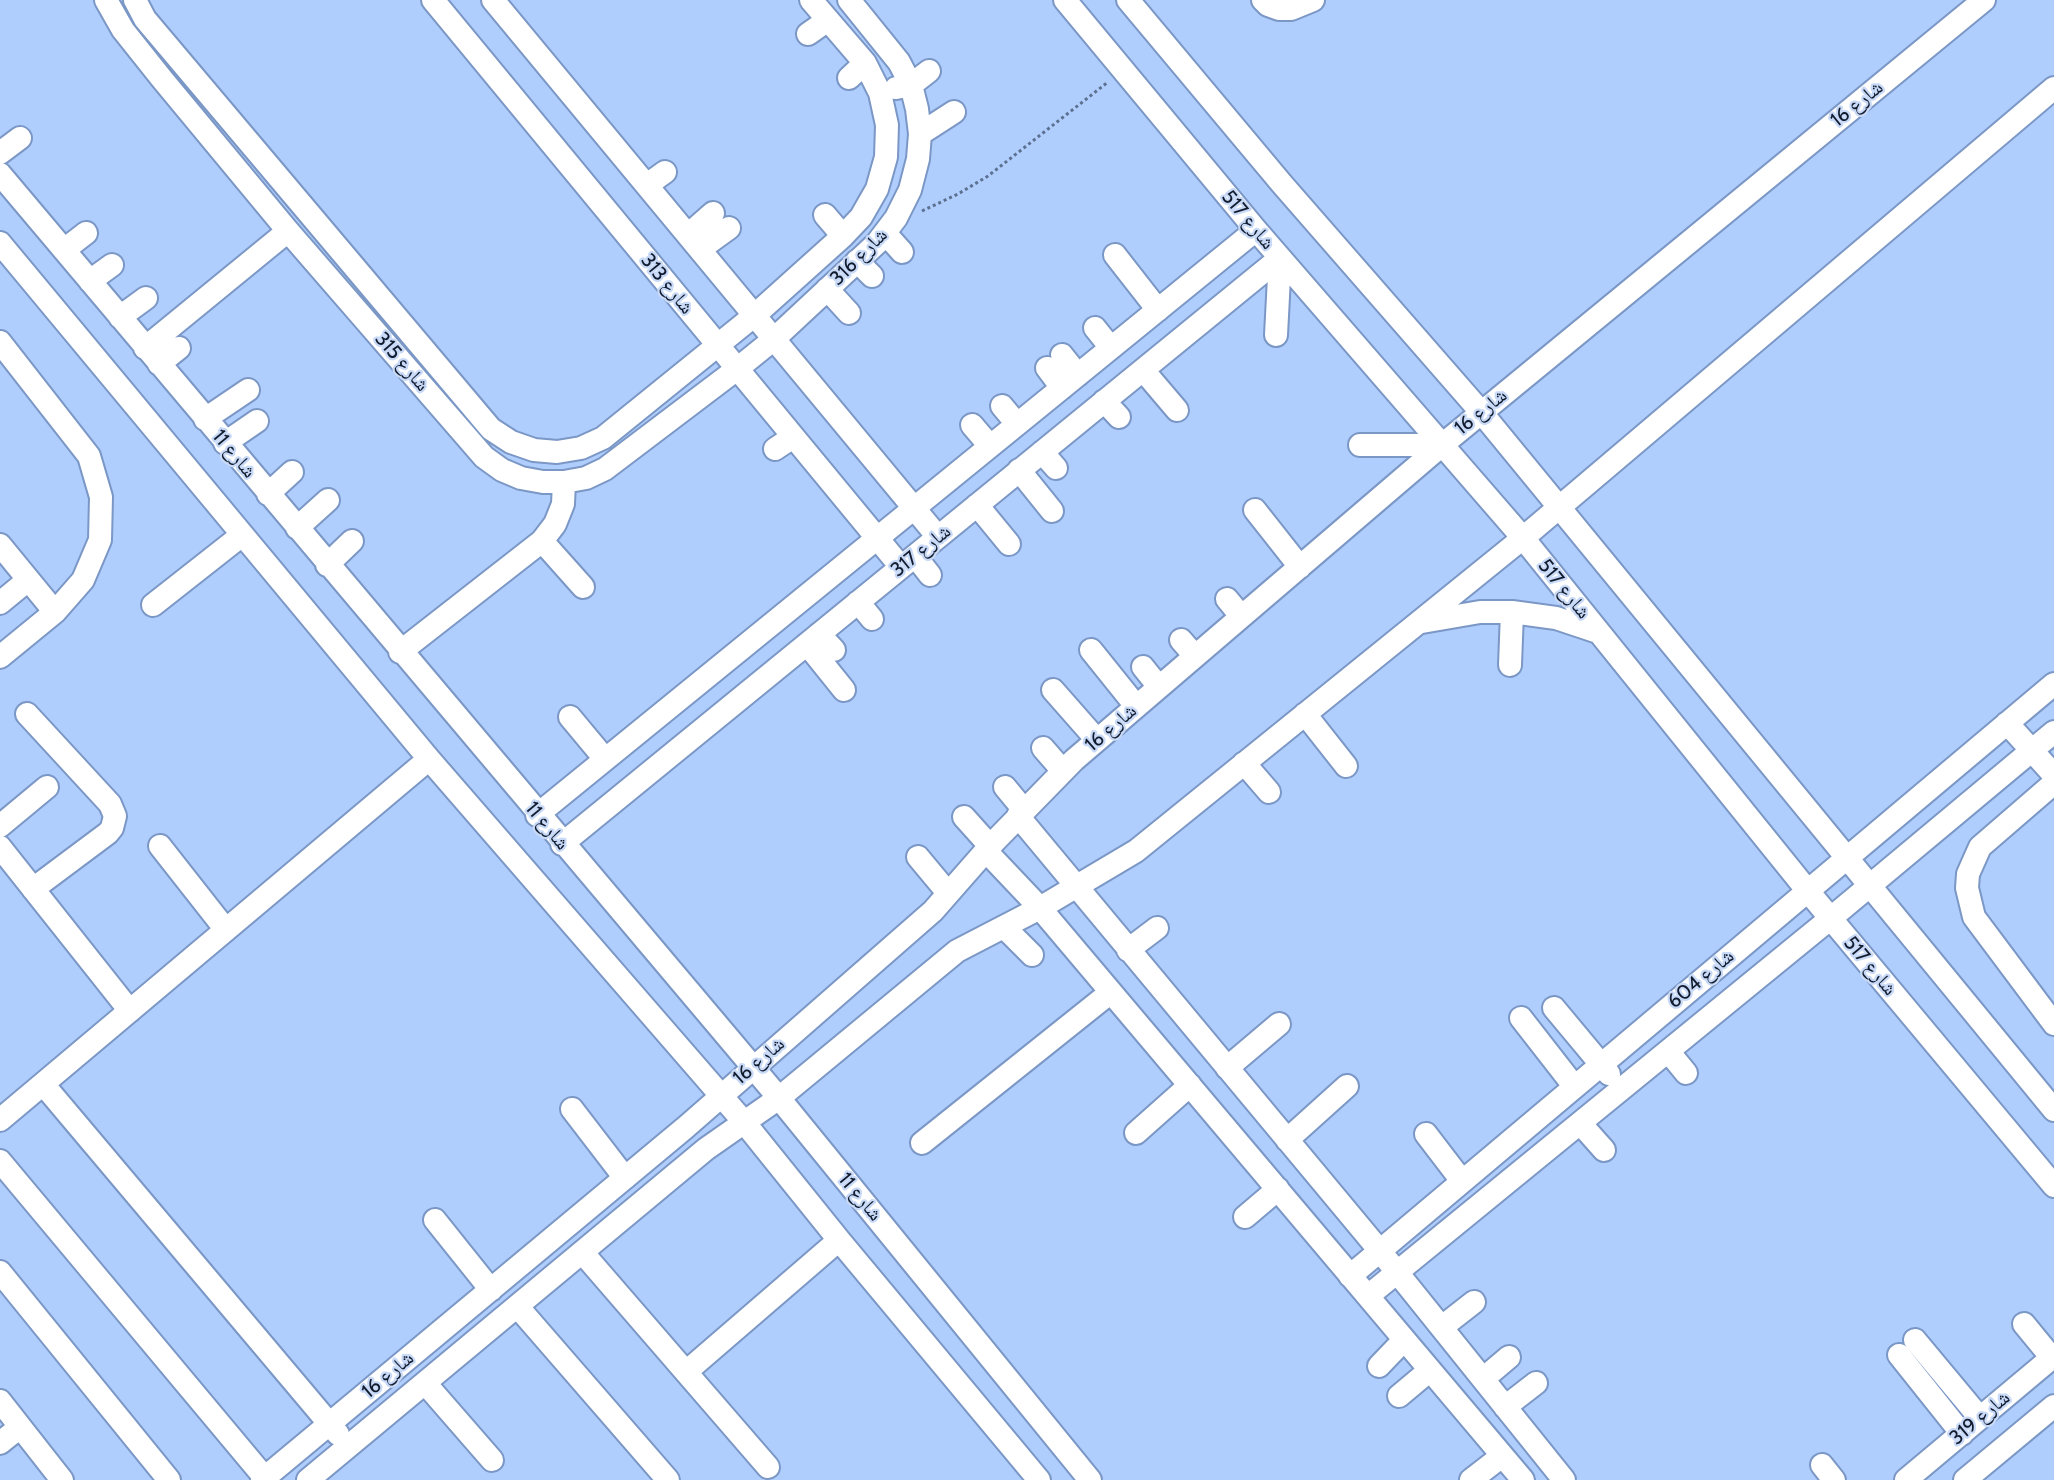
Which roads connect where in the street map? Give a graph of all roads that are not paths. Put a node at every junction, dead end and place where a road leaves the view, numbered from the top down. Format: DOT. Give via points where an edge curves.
graph roads {
  1 [pos="106,0"];
  2 [pos="135,0"];
  3 [pos="433,0"];
  4 [pos="493,0"];
  5 [pos="811,0"];
  6 [pos="849,0"];
  7 [pos="1065,0"];
  8 [pos="1128,0"];
  9 [pos="1263,0"];
  10 [pos="1313,0"];
  11 [pos="1984,0"];
  12 [pos="828,20"];
  13 [pos="808,34"];
  14 [pos="929,71"];
  15 [pos="910,85"];
  16 [pos="2054,88"];
  17 [pos="880,93"];
  18 [pos="954,112"];
  19 [pos="920,134"];
  20 [pos="20,138"];
  21 [pos="0,153"];
  22 [pos="665,172"];
  23 [pos="0,174"];
  24 [pos="646,185"];
  25 [pos="825,215"];
  26 [pos="721,220"];
  27 [pos="890,225"];
  28 [pos="1256,230"];
  29 [pos="288,231"];
  30 [pos="86,233"];
  31 [pos="843,236"];
  32 [pos="694,242"];
  33 [pos="0,243"];
  34 [pos="64,250"];
  35 [pos="902,252"];
  36 [pos="1115,255"];
  37 [pos="1280,258"];
  38 [pos="112,265"];
  39 [pos="90,281"];
  40 [pos="827,289"];
  41 [pos="146,298"];
  42 [pos="1158,310"];
  43 [pos="849,313"];
  44 [pos="754,315"];
  45 [pos="120,317"];
  46 [pos="1095,328"];
  47 [pos="1276,335"];
  48 [pos="774,339"];
  49 [pos="0,342"];
  50 [pos="718,345"];
  51 [pos="179,348"];
  52 [pos="1111,348"];
  53 [pos="152,356"];
  54 [pos="1054,361"];
  55 [pos="737,369"];
  56 [pos="1143,370"];
  57 [pos="1070,381"];
  58 [pos="248,390"];
  59 [pos="462,395"];
  60 [pos="1002,406"];
  61 [pos="1177,410"];
  62 [pos="445,412"];
  63 [pos="1481,412"];
  64 [pos="205,419"];
  65 [pos="257,422"];
  66 [pos="1017,424"];
  67 [pos="972,425"];
  68 [pos="225,443"];
  69 [pos="1360,445"];
  70 [pos="1442,445"];
  71 [pos="990,446"];
  72 [pos="1019,470"];
  73 [pos="292,472"];
  74 [pos="564,482"];
  75 [pos="267,494"];
  76 [pos="328,500"];
  77 [pos="977,505"];
  78 [pos="914,507"];
  79 [pos="1558,507"];
  80 [pos="1255,510"];
  81 [pos="1052,511"];
  82 [pos="297,528"];
  83 [pos="242,535"];
  84 [pos="939,537"];
  85 [pos="877,538"];
  86 [pos="1523,538"];
  87 [pos="542,541"];
  88 [pos="352,542"];
  89 [pos="1009,544"];
  90 [pos="0,545"];
  91 [pos="908,562"];
  92 [pos="327,565"];
  93 [pos="1300,567"];
  94 [pos="930,575"];
  95 [pos="28,580"];
  96 [pos="583,587"];
  97 [pos="0,603"];
  98 [pos="153,605"];
  99 [pos="55,612"];
  100 [pos="1512,612"];
  101 [pos="1418,623"];
  102 [pos="1598,632"];
  103 [pos="820,643"];
  104 [pos="1091,650"];
  105 [pos="400,652"];
  106 [pos="0,657"];
  107 [pos="1510,665"];
  108 [pos="1143,668"];
  109 [pos="2054,684"];
  110 [pos="1159,687"];
  111 [pos="844,690"];
  112 [pos="1053,690"];
  113 [pos="1136,706"];
  114 [pos="27,714"];
  115 [pos="1305,714"];
  116 [pos="570,717"];
  117 [pos="2007,723"];
  118 [pos="2054,732"];
  119 [pos="1097,740"];
  120 [pos="1043,748"];
  121 [pos="2032,750"];
  122 [pos="429,759"];
  123 [pos="605,759"];
  124 [pos="1244,763"];
  125 [pos="1346,766"];
  126 [pos="1063,771"];
  127 [pos="2054,775"];
  128 [pos="2054,783"];
  129 [pos="47,787"];
  130 [pos="1005,787"];
  131 [pos="1269,792"];
  132 [pos="1021,813"];
  133 [pos="537,814"];
  134 [pos="964,816"];
  135 [pos="0,826"];
  136 [pos="562,844"];
  137 [pos="160,846"];
  138 [pos="0,847"];
  139 [pos="988,848"];
  140 [pos="918,857"];
  141 [pos="1846,858"];
  142 [pos="1869,886"];
  143 [pos="1076,888"];
  144 [pos="33,889"];
  145 [pos="1807,890"];
  146 [pos="948,893"];
  147 [pos="1040,908"];
  148 [pos="1831,918"];
  149 [pos="1004,927"];
  150 [pos="1157,928"];
  151 [pos="226,930"];
  152 [pos="1128,950"];
  153 [pos="1032,956"];
  154 [pos="1111,992"];
  155 [pos="1554,1008"];
  156 [pos="130,1011"];
  157 [pos="1521,1018"];
  158 [pos="1279,1024"];
  159 [pos="2054,1024"];
  160 [pos="1668,1052"];
  161 [pos="1600,1064"];
  162 [pos="752,1067"];
  163 [pos="1227,1068"];
  164 [pos="1686,1073"];
  165 [pos="43,1084"];
  166 [pos="1190,1085"];
  167 [pos="1347,1086"];
  168 [pos="1574,1086"];
  169 [pos="1622,1089"];
  170 [pos="720,1096"];
  171 [pos="779,1098"];
  172 [pos="572,1109"];
  173 [pos="2054,1110"];
  174 [pos="0,1120"];
  175 [pos="744,1122"];
  176 [pos="1580,1123"];
  177 [pos="1136,1133"];
  178 [pos="1426,1134"];
  179 [pos="1287,1140"];
  180 [pos="922,1143"];
  181 [pos="1604,1150"];
  182 [pos="0,1161"];
  183 [pos="1317,1175"];
  184 [pos="625,1178"];
  185 [pos="1462,1181"];
  186 [pos="2054,1186"];
  187 [pos="1282,1195"];
  188 [pos="1245,1217"];
  189 [pos="435,1220"];
  190 [pos="839,1240"];
  191 [pos="1380,1251"];
  192 [pos="582,1252"];
  193 [pos="0,1272"];
  194 [pos="1397,1272"];
  195 [pos="1350,1276"];
  196 [pos="491,1290"];
  197 [pos="1368,1296"];
  198 [pos="1474,1302"];
  199 [pos="517,1306"];
  200 [pos="2024,1324"];
  201 [pos="1442,1328"];
  202 [pos="1404,1340"];
  203 [pos="1509,1357"];
  204 [pos="2053,1357"];
  205 [pos="1379,1366"];
  206 [pos="1430,1370"];
  207 [pos="686,1372"];
  208 [pos="1483,1379"];
  209 [pos="425,1383"];
  210 [pos="1536,1383"];
  211 [pos="1399,1396"];
  212 [pos="0,1401"];
  213 [pos="2054,1406"];
  214 [pos="1505,1407"];
  215 [pos="1980,1418"];
  216 [pos="330,1424"];
  217 [pos="20,1427"];
  218 [pos="1962,1434"];
  219 [pos="0,1443"];
  220 [pos="349,1446"];
  221 [pos="1502,1456"];
  222 [pos="492,1460"];
  223 [pos="768,1467"];
  224 [pos="264,1479"];
  225 [pos="62,1480"];
  226 [pos="170,1480"];
  227 [pos="308,1480"];
  228 [pos="668,1480"];
  229 [pos="1039,1480"];
  230 [pos="1090,1480"];
  231 [pos="1471,1480"];
  232 [pos="1523,1480"];
  233 [pos="1564,1480"];
  234 [pos="1906,1480"];
  235 [pos="1965,1480"];
  1 -- 29 [label="street, شارع 315" via="123,30"];
  2 -- 59 [label="street, شارع 315" via="151,26"];
  3 -- 50 [label="street, شارع 313"];
  4 -- 24 [label="street" via="576,89"];
  5 -- 12 [label="street, شارع 316"];
  6 -- 15 [label="street, شارع 316" via="889,37"];
  7 -- 28 [label="street, شارع 517"];
  8 -- 63 [label="street"];
  9 -- 10 [label="street" via="1285,9"];
  11 -- 63 [label="street, شارع 16"];
  12 -- 13 [label="street"];
  12 -- 17 [label="street, شارع 316" via="857,71"];
  14 -- 15 [label="street"];
  15 -- 17 [label="street"];
  15 -- 19 [label="street, شارع 316"];
  16 -- 79 [label="street, شارع 16"];
  17 -- 31 [label="street, شارع 316" via="887,125 886,157 877,189 861,217"];
  18 -- 19 [label="street"];
  19 -- 27 [label="street, شارع 316" via="910,190"];
  20 -- 21 [label="street"];
  22 -- 24 [label="street"];
  23 -- 34 [label="street, شارع 11"];
  24 -- 32 [label="street"];
  25 -- 31 [label="street"];
  26 -- 32 [label="street"];
  27 -- 35 [label="street"];
  27 -- 40 [label="street, شارع 316" via="865,268"];
  28 -- 37 [label="street, شارع 517"];
  28 -- 42 [label="street, شارع 317"];
  29 -- 53 [label="street"];
  29 -- 62 [label="street, شارع 315"];
  30 -- 34 [label="street"];
  31 -- 44 [label="street, شارع 316"];
  32 -- 44 [label="street"];
  33 -- 83 [label="street"];
  34 -- 39 [label="street, شارع 11"];
  36 -- 42 [label="street"];
  37 -- 47 [label="street"];
  37 -- 56 [label="street, شارع 317"];
  37 -- 70 [label="street, شارع 517"];
  38 -- 39 [label="street"];
  39 -- 45 [label="street, شارع 11"];
  40 -- 43 [label="street"];
  40 -- 48 [label="street, شارع 316"];
  41 -- 45 [label="street"];
  42 -- 52 [label="street, شارع 317"];
  44 -- 48 [label="street"];
  44 -- 50 [label="street, شارع 315"];
  45 -- 53 [label="street, شارع 11"];
  46 -- 52 [label="street"];
  48 -- 55 [label="street, شارع 315"];
  48 -- 78 [label="street"];
  49 -- 99 [label="street" via="89,456 101,497 100,540 83,580"];
  50 -- 55 [label="street, شارع 313"];
  50 -- 59 [label="street, شارع 315" via="603,438 581,448 557,452 511,442 491,429"];
  51 -- 53 [label="street"];
  52 -- 57 [label="street, شارع 317"];
  53 -- 64 [label="street, شارع 11"];
  54 -- 57 [label="street"];
  55 -- 74 [label="street, شارع 315" via="605,469"];
  55 -- 85 [label="street, شارع 313" via="784,443"];
  56 -- 61 [label="street"];
  56 -- 72 [label="street, شارع 317" via="1112,409 1049,460"];
  57 -- 66 [label="street, شارع 317"];
  58 -- 64 [label="street"];
  59 -- 62 [label="street"];
  60 -- 66 [label="street"];
  62 -- 74 [label="street, شارع 315" via="484,457 502,470 532,480"];
  63 -- 70 [label="street, شارع 16"];
  63 -- 79 [label="street"];
  64 -- 68 [label="street, شارع 11"];
  65 -- 68 [label="street"];
  66 -- 71 [label="street, شارع 317"];
  67 -- 71 [label="street"];
  68 -- 75 [label="street, شارع 11"];
  69 -- 70 [label="street"];
  70 -- 86 [label="street, شارع 517"];
  70 -- 93 [label="street, شارع 16"];
  71 -- 78 [label="street, شارع 317"];
  72 -- 77 [label="street, شارع 317"];
  72 -- 81 [label="street"];
  73 -- 75 [label="street"];
  74 -- 87 [label="street" via="563,504"];
  75 -- 82 [label="street, شارع 11"];
  76 -- 82 [label="street"];
  77 -- 84 [label="street, شارع 317"];
  77 -- 89 [label="street"];
  78 -- 84 [label="street"];
  78 -- 85 [label="street, شارع 317"];
  79 -- 86 [label="street, شارع 16"];
  79 -- 141 [label="street"];
  80 -- 93 [label="street"];
  82 -- 92 [label="street, شارع 11"];
  83 -- 98 [label="street"];
  83 -- 122 [label="street"];
  84 -- 91 [label="street, شارع 317"];
  85 -- 91 [label="street, شارع 313"];
  85 -- 123 [label="street, شارع 317"];
  86 -- 101 [label="street, شارع 16"];
  86 -- 102 [label="street, شارع 517"];
  87 -- 96 [label="street"];
  87 -- 105 [label="street"];
  88 -- 92 [label="street"];
  90 -- 95 [label="street"];
  91 -- 94 [label="street, شارع 313"];
  91 -- 103 [label="street, شارع 317" via="865,611"];
  92 -- 105 [label="street, شارع 11"];
  93 -- 110 [label="street, شارع 16" via="1269,579 1234,608 1188,648"];
  95 -- 97 [label="street"];
  95 -- 99 [label="street"];
  99 -- 106 [label="street"];
  100 -- 101 [label="street" via="1480,612"];
  100 -- 102 [label="street" via="1556,618"];
  100 -- 107 [label="street"];
  101 -- 115 [label="street, شارع 16"];
  102 -- 145 [label="street, شارع 517"];
  103 -- 111 [label="street"];
  103 -- 136 [label="street, شارع 317"];
  104 -- 113 [label="street"];
  105 -- 133 [label="street, شارع 11"];
  108 -- 110 [label="street"];
  109 -- 117 [label="street, شارع 604"];
  110 -- 113 [label="street, شارع 16"];
  112 -- 119 [label="street"];
  113 -- 119 [label="street, شارع 16"];
  114 -- 144 [label="street" via="110,804 115,816 108,833"];
  115 -- 124 [label="street, شارع 16"];
  115 -- 125 [label="street"];
  116 -- 123 [label="street"];
  117 -- 121 [label="street"];
  117 -- 141 [label="street, شارع 604"];
  118 -- 121 [label="street, شارع 604"];
  119 -- 126 [label="street, شارع 16"];
  120 -- 126 [label="street"];
  121 -- 127 [label="street"];
  121 -- 142 [label="street, شارع 604"];
  122 -- 151 [label="street"];
  122 -- 170 [label="street"];
  123 -- 133 [label="street, شارع 317"];
  124 -- 131 [label="street"];
  124 -- 143 [label="street, شارع 16" via="1136,851"];
  126 -- 132 [label="street, شارع 16"];
  128 -- 159 [label="street" via="1980,847 1967,888 1974,917"];
  129 -- 135 [label="street"];
  130 -- 132 [label="street"];
  132 -- 139 [label="street, شارع 16"];
  132 -- 143 [label="street"];
  133 -- 136 [label="street, شارع 11"];
  134 -- 139 [label="street"];
  136 -- 162 [label="street, شارع 11"];
  137 -- 151 [label="street"];
  138 -- 144 [label="street"];
  139 -- 146 [label="street, شارع 16"];
  139 -- 147 [label="street"];
  140 -- 146 [label="street"];
  141 -- 142 [label="street"];
  141 -- 145 [label="street, شارع 604"];
  142 -- 148 [label="street, شارع 604"];
  142 -- 173 [label="street"];
  143 -- 147 [label="street, شارع 16"];
  143 -- 152 [label="street"];
  144 -- 156 [label="street"];
  145 -- 148 [label="street, شارع 517"];
  145 -- 161 [label="street, شارع 604"];
  146 -- 162 [label="street, شارع 16" via="933,911"];
  147 -- 149 [label="street, شارع 16"];
  147 -- 154 [label="street"];
  148 -- 160 [label="street, شارع 604"];
  148 -- 186 [label="street, شارع 517"];
  149 -- 153 [label="street"];
  149 -- 171 [label="street, شارع 16" via="957,951"];
  150 -- 152 [label="street"];
  151 -- 156 [label="street"];
  152 -- 163 [label="street"];
  154 -- 166 [label="street"];
  154 -- 180 [label="street"];
  155 -- 161 [label="street"];
  156 -- 165 [label="street"];
  157 -- 168 [label="street"];
  158 -- 163 [label="street"];
  160 -- 164 [label="street"];
  160 -- 169 [label="street, شارع 604"];
  161 -- 168 [label="street, شارع 604"];
  161 -- 169 [label="street"];
  162 -- 170 [label="street, شارع 16"];
  162 -- 171 [label="street, شارع 11"];
  163 -- 179 [label="street"];
  165 -- 174 [label="street"];
  165 -- 216 [label="street"];
  166 -- 177 [label="street"];
  166 -- 187 [label="street"];
  167 -- 179 [label="street"];
  168 -- 185 [label="street, شارع 604"];
  169 -- 176 [label="street, شارع 604"];
  170 -- 175 [label="street"];
  170 -- 184 [label="street, شارع 16"];
  171 -- 175 [label="street, شارع 16"];
  171 -- 230 [label="street, شارع 11"];
  172 -- 184 [label="street"];
  175 -- 190 [label="street"];
  175 -- 192 [label="street, شارع 16"];
  176 -- 181 [label="street"];
  176 -- 194 [label="street, شارع 604"];
  178 -- 185 [label="street"];
  179 -- 183 [label="street"];
  182 -- 224 [label="street"];
  183 -- 187 [label="street"];
  183 -- 191 [label="street"];
  184 -- 196 [label="street, شارع 16"];
  185 -- 191 [label="street, شارع 604"];
  187 -- 188 [label="street"];
  187 -- 195 [label="street"];
  189 -- 196 [label="street"];
  190 -- 207 [label="street"];
  190 -- 229 [label="street"];
  191 -- 194 [label="street"];
  191 -- 195 [label="street, شارع 604"];
  192 -- 199 [label="street, شارع 16"];
  192 -- 207 [label="street"];
  193 -- 226 [label="street"];
  194 -- 197 [label="street, شارع 604"];
  194 -- 201 [label="street"];
  195 -- 197 [label="street"];
  196 -- 216 [label="street, شارع 16"];
  197 -- 202 [label="street"];
  198 -- 201 [label="street"];
  199 -- 209 [label="street, شارع 16"];
  199 -- 228 [label="street"];
  200 -- 204 [label="street"];
  201 -- 208 [label="street"];
  202 -- 205 [label="street"];
  202 -- 206 [label="street"];
  203 -- 208 [label="street"];
  204 -- 215 [label="street, شارع 319"];
  206 -- 211 [label="street"];
  206 -- 221 [label="street"];
  207 -- 223 [label="street"];
  208 -- 214 [label="street"];
  209 -- 220 [label="street, شارع 16"];
  209 -- 222 [label="street"];
  210 -- 214 [label="street"];
  212 -- 217 [label="street"];
  213 -- 235 [label="street, شارع 319"];
  214 -- 233 [label="street"];
  215 -- 218 [label="street, شارع 319"];
  215 -- 218 [label="street" via="1907,1347"];
  216 -- 220 [label="street"];
  216 -- 224 [label="street, شارع 16"];
  217 -- 219 [label="street"];
  217 -- 225 [label="street"];
  218 -- 234 [label="street, شارع 319"];
  220 -- 227 [label="street, شارع 16"];
  221 -- 231 [label="street"];
  221 -- 232 [label="street"];
}
